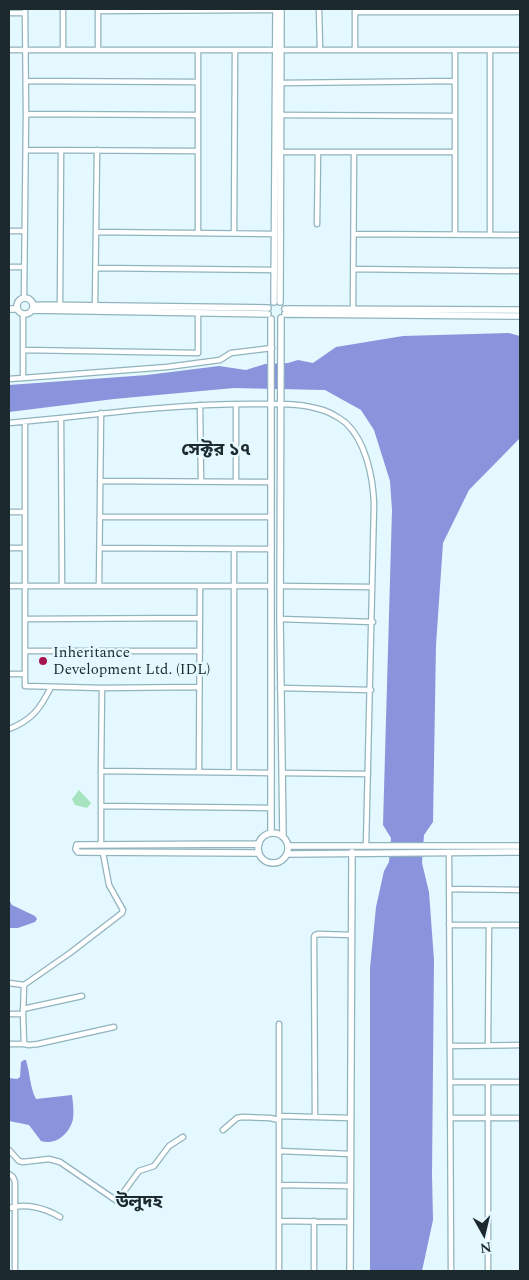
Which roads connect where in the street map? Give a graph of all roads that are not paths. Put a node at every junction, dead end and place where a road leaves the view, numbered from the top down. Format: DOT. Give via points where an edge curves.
graph roads {
  1 [pos="63,9"];
  2 [pos="278,9"];
  3 [pos="319,9"];
  4 [pos="98,10"];
  5 [pos="355,10"];
  6 [pos="25,11"];
  7 [pos="9,12"];
  8 [pos="520,12"];
  9 [pos="355,49"];
  10 [pos="9,50"];
  11 [pos="26,50"];
  12 [pos="63,50"];
  13 [pos="98,50"];
  14 [pos="198,50"];
  15 [pos="235,50"];
  16 [pos="275,50"];
  17 [pos="282,50"];
  18 [pos="320,50"];
  19 [pos="455,50"];
  20 [pos="490,50"];
  21 [pos="520,50"];
  22 [pos="26,81"];
  23 [pos="454,81"];
  24 [pos="198,82"];
  25 [pos="282,83"];
  26 [pos="26,114"];
  27 [pos="198,115"];
  28 [pos="281,115"];
  29 [pos="454,116"];
  30 [pos="26,150"];
  31 [pos="61,150"];
  32 [pos="97,150"];
  33 [pos="198,151"];
  34 [pos="278,152"];
  35 [pos="318,152"];
  36 [pos="354,152"];
  37 [pos="454,152"];
  38 [pos="317,224"];
  39 [pos="9,231"];
  40 [pos="24,231"];
  41 [pos="96,232"];
  42 [pos="198,233"];
  43 [pos="234,233"];
  44 [pos="455,233"];
  45 [pos="274,234"];
  46 [pos="354,234"];
  47 [pos="490,235"];
  48 [pos="520,235"];
  49 [pos="9,267"];
  50 [pos="24,267"];
  51 [pos="96,268"];
  52 [pos="353,269"];
  53 [pos="274,270"];
  54 [pos="520,271"];
  55 [pos="24,298"];
  56 [pos="277,302"];
  57 [pos="9,304"];
  58 [pos="60,305"];
  59 [pos="17,306"];
  60 [pos="95,306"];
  61 [pos="32,307"];
  62 [pos="9,309"];
  63 [pos="352,309"];
  64 [pos="520,310"];
  65 [pos="198,313"];
  66 [pos="24,314"];
  67 [pos="269,314"];
  68 [pos="284,314"];
  69 [pos="520,316"];
  70 [pos="272,348"];
  71 [pos="24,350"];
  72 [pos="23,378"];
  73 [pos="9,380"];
  74 [pos="272,403"];
  75 [pos="280,403"];
  76 [pos="236,404"];
  77 [pos="200,405"];
  78 [pos="101,413"];
  79 [pos="61,418"];
  80 [pos="25,422"];
  81 [pos="9,423"];
  82 [pos="100,481"];
  83 [pos="201,481"];
  84 [pos="236,481"];
  85 [pos="272,482"];
  86 [pos="9,512"];
  87 [pos="25,512"];
  88 [pos="100,517"];
  89 [pos="271,517"];
  90 [pos="9,548"];
  91 [pos="25,548"];
  92 [pos="100,548"];
  93 [pos="234,549"];
  94 [pos="271,549"];
  95 [pos="9,586"];
  96 [pos="26,586"];
  97 [pos="62,586"];
  98 [pos="99,586"];
  99 [pos="200,586"];
  100 [pos="235,586"];
  101 [pos="271,586"];
  102 [pos="280,586"];
  103 [pos="372,587"];
  104 [pos="200,618"];
  105 [pos="25,619"];
  106 [pos="280,619"];
  107 [pos="373,622"];
  108 [pos="25,650"];
  109 [pos="200,652"];
  110 [pos="9,674"];
  111 [pos="25,674"];
  112 [pos="51,687"];
  113 [pos="199,687"];
  114 [pos="102,688"];
  115 [pos="280,688"];
  116 [pos="371,690"];
  117 [pos="9,729"];
  118 [pos="102,771"];
  119 [pos="199,771"];
  120 [pos="234,772"];
  121 [pos="271,772"];
  122 [pos="282,773"];
  123 [pos="368,774"];
  124 [pos="101,806"];
  125 [pos="271,808"];
  126 [pos="271,833"];
  127 [pos="283,836"];
  128 [pos="101,844"];
  129 [pos="259,844"];
  130 [pos="288,846"];
  131 [pos="366,846"];
  132 [pos="520,846"];
  133 [pos="374,849"];
  134 [pos="499,849"];
  135 [pos="352,852"];
  136 [pos="449,852"];
  137 [pos="520,852"];
  138 [pos="103,853"];
  139 [pos="259,853"];
  140 [pos="287,854"];
  141 [pos="449,889"];
  142 [pos="520,890"];
  143 [pos="449,925"];
  144 [pos="489,925"];
  145 [pos="520,925"];
  146 [pos="351,934"];
  147 [pos="9,983"];
  148 [pos="24,985"];
  149 [pos="82,996"];
  150 [pos="23,1012"];
  151 [pos="9,1014"];
  152 [pos="279,1024"];
  153 [pos="114,1027"];
  154 [pos="9,1044"];
  155 [pos="24,1044"];
  156 [pos="520,1045"];
  157 [pos="450,1046"];
  158 [pos="488,1046"];
  159 [pos="450,1082"];
  160 [pos="488,1082"];
  161 [pos="520,1082"];
  162 [pos="315,1117"];
  163 [pos="279,1118"];
  164 [pos="350,1118"];
  165 [pos="450,1118"];
  166 [pos="488,1118"];
  167 [pos="520,1118"];
  168 [pos="223,1130"];
  169 [pos="183,1137"];
  170 [pos="9,1150"];
  171 [pos="280,1152"];
  172 [pos="350,1154"];
  173 [pos="9,1174"];
  174 [pos="279,1185"];
  175 [pos="350,1186"];
  176 [pos="15,1206"];
  177 [pos="9,1208"];
  178 [pos="60,1217"];
  179 [pos="280,1220"];
  180 [pos="314,1221"];
  181 [pos="350,1222"];
  182 [pos="15,1271"];
  183 [pos="279,1271"];
  184 [pos="314,1271"];
  185 [pos="350,1271"];
  186 [pos="450,1271"];
  187 [pos="488,1271"];
  1 -- 12 [label="street"];
  2 -- 4 [label="street"];
  2 -- 16 [label="street"];
  2 -- 17 [label="street"];
  3 -- 18 [label="street"];
  4 -- 13 [label="street"];
  5 -- 8 [label="street"];
  5 -- 9 [label="street"];
  6 -- 7 [label="street"];
  6 -- 11 [label="street"];
  9 -- 18 [label="street"];
  9 -- 19 [label="street"];
  10 -- 11 [label="street"];
  11 -- 12 [label="street"];
  11 -- 22 [label="street"];
  12 -- 13 [label="street"];
  13 -- 14 [label="street"];
  14 -- 15 [label="street"];
  14 -- 24 [label="street"];
  15 -- 16 [label="street"];
  15 -- 43 [label="street"];
  16 -- 17 [label="street"];
  16 -- 34 [label="street"];
  17 -- 18 [label="street"];
  17 -- 25 [label="street"];
  19 -- 20 [label="street"];
  19 -- 23 [label="street"];
  20 -- 21 [label="street"];
  20 -- 47 [label="street"];
  22 -- 24 [label="street"];
  22 -- 26 [label="street"];
  23 -- 25 [label="street"];
  23 -- 29 [label="street"];
  24 -- 27 [label="street"];
  25 -- 28 [label="street"];
  26 -- 27 [label="street"];
  26 -- 30 [label="street"];
  27 -- 33 [label="street"];
  28 -- 29 [label="street"];
  28 -- 34 [label="street"];
  29 -- 37 [label="street"];
  30 -- 31 [label="street"];
  30 -- 40 [label="street"];
  31 -- 32 [label="street"];
  31 -- 58 [label="street"];
  32 -- 33 [label="street"];
  32 -- 41 [label="street"];
  33 -- 42 [label="street"];
  34 -- 35 [label="street"];
  34 -- 45 [label="street"];
  34 -- 56 [label="street"];
  35 -- 36 [label="street"];
  35 -- 38 [label="street"];
  36 -- 37 [label="street"];
  36 -- 46 [label="street"];
  37 -- 44 [label="street"];
  39 -- 40 [label="street"];
  40 -- 50 [label="street"];
  41 -- 42 [label="street"];
  41 -- 51 [label="street"];
  42 -- 43 [label="street"];
  43 -- 45 [label="street"];
  44 -- 46 [label="street"];
  44 -- 47 [label="street"];
  45 -- 53 [label="street"];
  46 -- 52 [label="street"];
  47 -- 48 [label="street"];
  49 -- 50 [label="street"];
  50 -- 55 [label="street"];
  51 -- 53 [label="street"];
  51 -- 60 [label="street"];
  52 -- 54 [label="street"];
  52 -- 63 [label="street"];
  53 -- 56 [label="street"];
  55 -- 59 [label="street"];
  55 -- 61 [label="street" via="30,300"];
  56 -- 67 [label="street"];
  56 -- 68 [label="street"];
  57 -- 59 [label="street"];
  58 -- 60 [label="street"];
  58 -- 61 [label="street"];
  59 -- 62 [label="street"];
  59 -- 66 [label="street"];
  60 -- 67 [label="street"];
  61 -- 65 [label="street"];
  61 -- 66 [label="street"];
  63 -- 64 [label="street"];
  63 -- 68 [label="street"];
  65 -- 67 [label="street"];
  65 -- 71 [label="street" via="198,353"];
  66 -- 71 [label="street"];
  67 -- 68 [label="street" via="276,320"];
  67 -- 70 [label="street"];
  68 -- 69 [label="street"];
  68 -- 75 [label="street"];
  70 -- 72 [label="street" via="231,353 220,360 167,367"];
  70 -- 74 [label="street"];
  71 -- 72 [label="street"];
  72 -- 73 [label="street"];
  74 -- 75 [label="street"];
  74 -- 76 [label="street"];
  74 -- 85 [label="street"];
  75 -- 102 [label="street"];
  75 -- 103 [label="street" via="326,411 347,424 357,437 369,469 374,495"];
  76 -- 77 [label="street"];
  76 -- 84 [label="street"];
  77 -- 78 [label="street"];
  77 -- 83 [label="street"];
  78 -- 79 [label="street"];
  78 -- 82 [label="street"];
  79 -- 80 [label="street"];
  79 -- 97 [label="street"];
  80 -- 81 [label="street"];
  80 -- 87 [label="street"];
  82 -- 83 [label="street"];
  82 -- 88 [label="street"];
  83 -- 84 [label="street"];
  84 -- 85 [label="street"];
  85 -- 89 [label="street"];
  86 -- 87 [label="street"];
  87 -- 91 [label="street"];
  88 -- 89 [label="street"];
  88 -- 92 [label="street"];
  89 -- 94 [label="street"];
  90 -- 91 [label="street"];
  91 -- 96 [label="street"];
  92 -- 93 [label="street"];
  92 -- 98 [label="street"];
  93 -- 94 [label="street"];
  93 -- 100 [label="street"];
  94 -- 101 [label="street"];
  95 -- 96 [label="street"];
  96 -- 97 [label="street"];
  96 -- 105 [label="street"];
  97 -- 98 [label="street"];
  98 -- 99 [label="street"];
  99 -- 100 [label="street"];
  99 -- 104 [label="street"];
  100 -- 101 [label="street"];
  100 -- 120 [label="street"];
  101 -- 121 [label="street"];
  102 -- 103 [label="street"];
  102 -- 106 [label="street"];
  103 -- 107 [label="street"];
  104 -- 105 [label="street"];
  104 -- 109 [label="street"];
  105 -- 108 [label="street"];
  106 -- 107 [label="street"];
  106 -- 115 [label="street"];
  107 -- 116 [label="street"];
  108 -- 109 [label="street"];
  108 -- 111 [label="street"];
  109 -- 113 [label="street"];
  110 -- 111 [label="street"];
  111 -- 112 [label="street" via="25,686"];
  112 -- 114 [label="street"];
  112 -- 117 [label="street" via="42,705 30,718"];
  113 -- 114 [label="street"];
  113 -- 119 [label="street"];
  114 -- 118 [label="street"];
  115 -- 116 [label="street"];
  115 -- 122 [label="street"];
  116 -- 123 [label="street"];
  118 -- 119 [label="street"];
  118 -- 124 [label="street"];
  119 -- 120 [label="street"];
  120 -- 121 [label="street"];
  121 -- 125 [label="street"];
  122 -- 123 [label="street"];
  122 -- 127 [label="street"];
  123 -- 131 [label="street"];
  124 -- 125 [label="street"];
  124 -- 128 [label="street"];
  125 -- 126 [label="street"];
  126 -- 127 [label="street"];
  126 -- 129 [label="street"];
  127 -- 130 [label="street"];
  128 -- 129 [label="street"];
  128 -- 138 [label="street" via="80,844 76,849 78,852"];
  129 -- 139 [label="street"];
  130 -- 131 [label="street"];
  130 -- 140 [label="street"];
  131 -- 133 [label="street"];
  132 -- 134 [label="street"];
  133 -- 134 [label="street" via="438,845"];
  133 -- 135 [label="street"];
  133 -- 136 [label="street"];
  134 -- 136 [label="street"];
  134 -- 137 [label="street"];
  135 -- 140 [label="street"];
  135 -- 146 [label="street"];
  136 -- 141 [label="street"];
  138 -- 139 [label="street"];
  138 -- 148 [label="street" via="109,885 122,912"];
  139 -- 140 [label="street" via="263,859 272,862 281,861"];
  141 -- 142 [label="street"];
  141 -- 143 [label="street"];
  143 -- 144 [label="street"];
  143 -- 157 [label="street"];
  144 -- 145 [label="street"];
  144 -- 158 [label="street"];
  146 -- 162 [label="street" via="319,934 314,937"];
  146 -- 164 [label="street"];
  147 -- 148 [label="street"];
  148 -- 150 [label="street"];
  149 -- 150 [label="street"];
  150 -- 151 [label="street"];
  150 -- 155 [label="street"];
  152 -- 163 [label="street"];
  153 -- 155 [label="street" via="38,1044"];
  154 -- 155 [label="street"];
  156 -- 158 [label="street"];
  157 -- 158 [label="street"];
  157 -- 159 [label="street"];
  159 -- 160 [label="street"];
  159 -- 165 [label="street"];
  160 -- 161 [label="street"];
  160 -- 166 [label="street"];
  162 -- 163 [label="street"];
  162 -- 164 [label="street"];
  163 -- 168 [label="street" via="242,1117"];
  163 -- 171 [label="street"];
  164 -- 172 [label="street"];
  165 -- 166 [label="street"];
  165 -- 186 [label="street"];
  166 -- 167 [label="street"];
  166 -- 187 [label="street"];
  169 -- 170 [label="street" via="169,1146 154,1166 139,1171 117,1201 60,1162 49,1159 23,1162"];
  171 -- 172 [label="street"];
  171 -- 174 [label="street"];
  172 -- 175 [label="street"];
  173 -- 176 [label="street" via="15,1182"];
  174 -- 175 [label="street"];
  174 -- 179 [label="street"];
  175 -- 181 [label="street"];
  176 -- 177 [label="street"];
  176 -- 178 [label="street" via="42,1208"];
  176 -- 182 [label="street"];
  179 -- 180 [label="street"];
  179 -- 183 [label="street"];
  180 -- 181 [label="street"];
  180 -- 184 [label="street"];
  181 -- 185 [label="street"];
}
